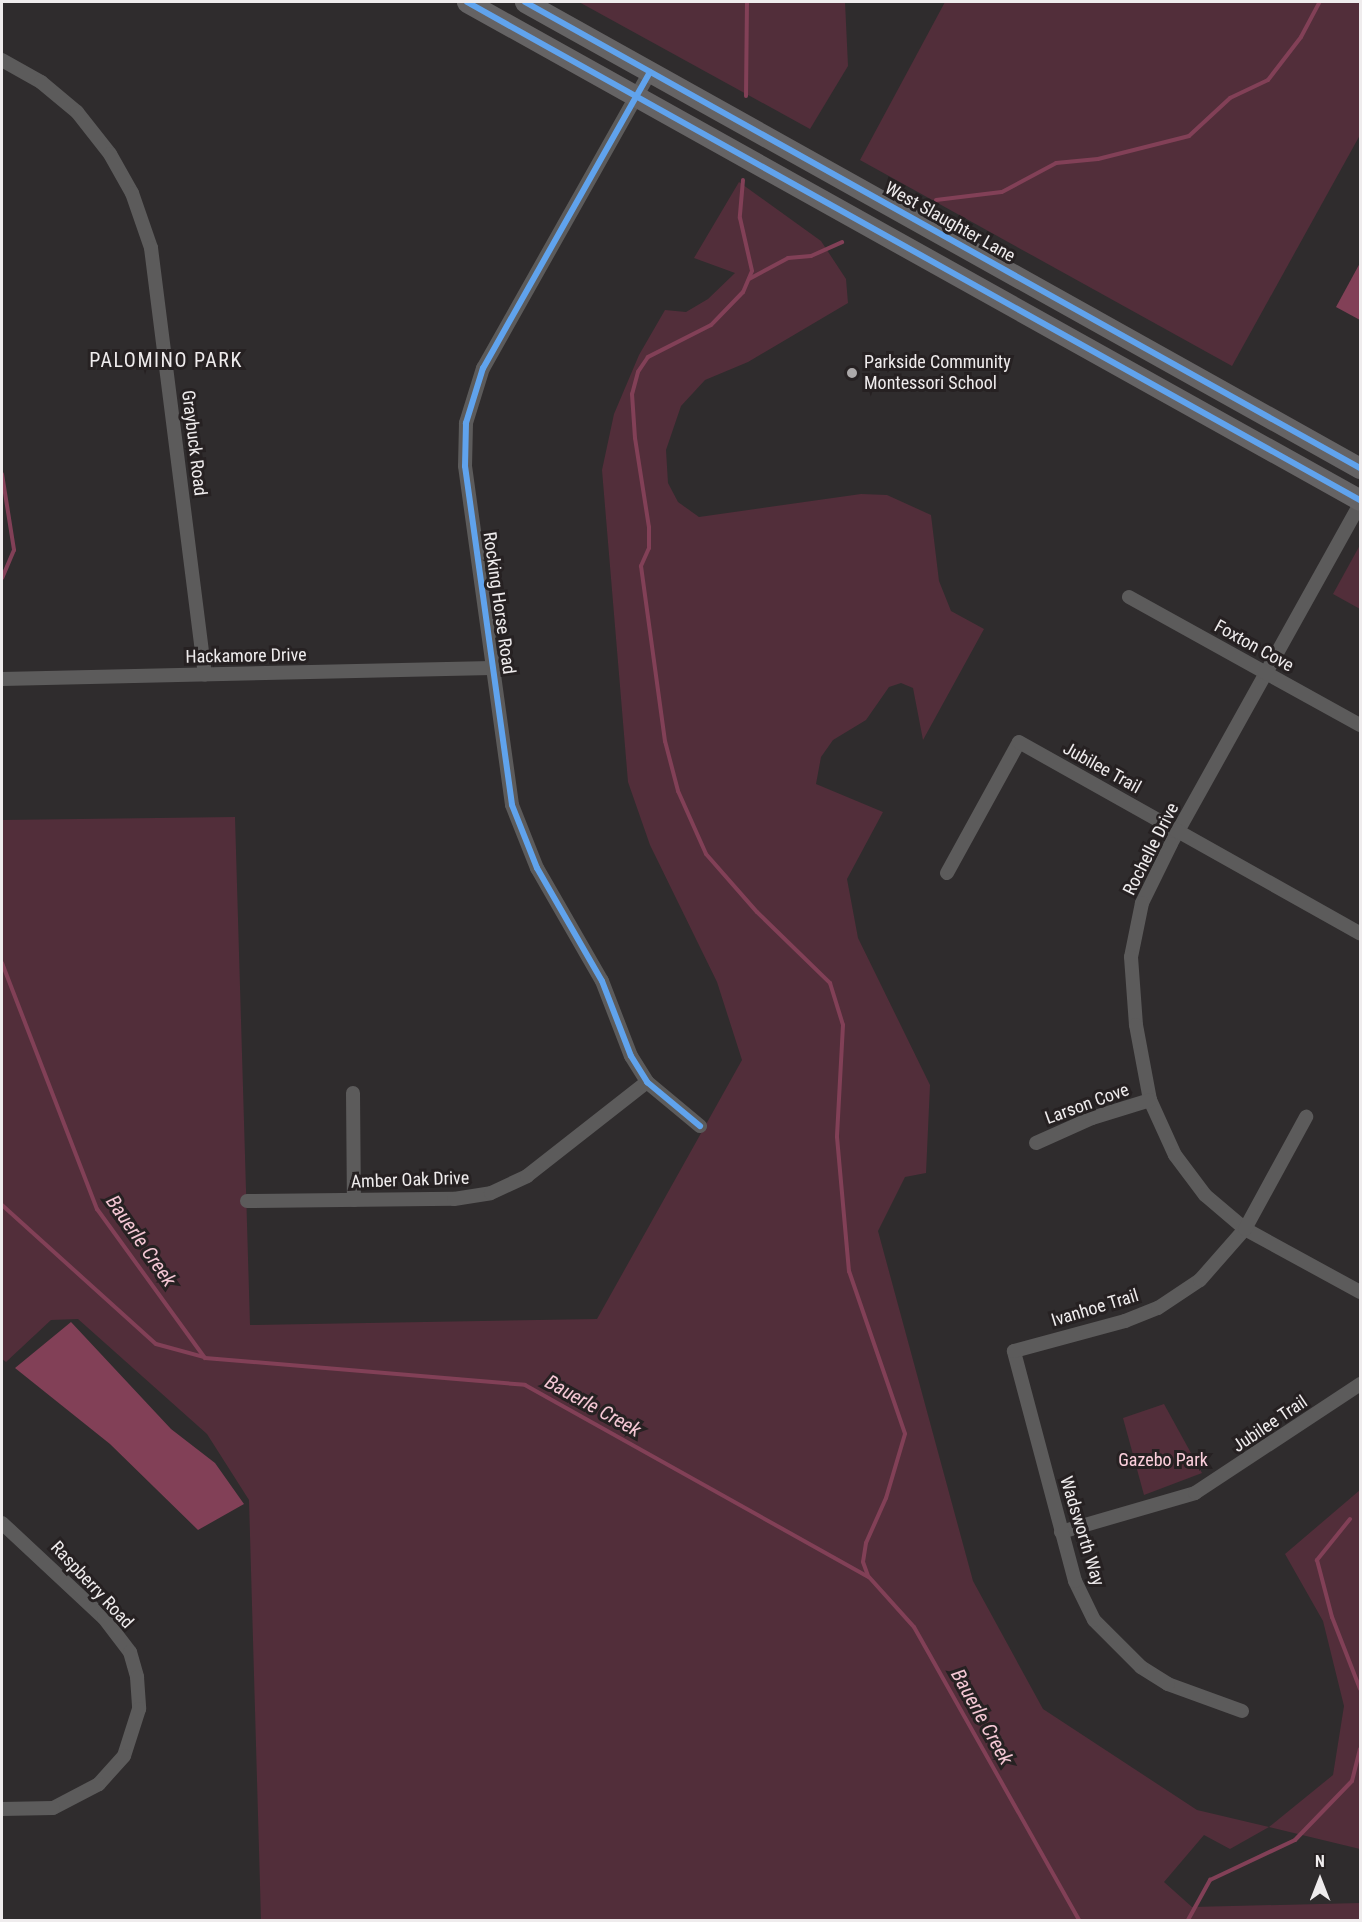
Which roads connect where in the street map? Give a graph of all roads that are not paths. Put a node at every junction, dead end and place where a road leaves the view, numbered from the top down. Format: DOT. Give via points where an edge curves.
graph roads {
  1 [pos="467,2"];
  2 [pos="525,2"];
  3 [pos="2,60"];
  4 [pos="650,72"];
  5 [pos="636,96"];
  6 [pos="995,265"];
  7 [pos="982,289"];
  8 [pos="1360,468"];
  9 [pos="1360,502"];
  10 [pos="1129,597"];
  11 [pos="492,668"];
  12 [pos="1268,674"];
  13 [pos="205,675"];
  14 [pos="2,679"];
  15 [pos="1360,725"];
  16 [pos="1178,831"];
  17 [pos="947,873"];
  18 [pos="1360,933"];
  19 [pos="647,1082"];
  20 [pos="353,1093"];
  21 [pos="1150,1100"];
  22 [pos="1306,1117"];
  23 [pos="700,1126"];
  24 [pos="1036,1143"];
  25 [pos="354,1200"];
  26 [pos="247,1201"];
  27 [pos="1245,1228"];
  28 [pos="1360,1292"];
  29 [pos="1014,1351"];
  30 [pos="1360,1384"];
  31 [pos="2,1523"];
  32 [pos="1061,1532"];
  33 [pos="1242,1712"];
  34 [pos="2,1809"];
  1 -- 5 [label="main road"];
  2 -- 4 [label="main road, West Slaughter Lane"];
  3 -- 13 [label="street, Graybuck Road" via="41,82 77,111 111,154 151,248"];
  4 -- 5 [label="street, Rocking Horse Road"];
  4 -- 6 [label="main road, West Slaughter Lane"];
  5 -- 7 [label="main road"];
  5 -- 11 [label="street, Rocking Horse Road" via="483,368 466,423 465,466"];
  6 -- 7 [label="main road"];
  6 -- 8 [label="main road, West Slaughter Lane"];
  7 -- 9 [label="main road"];
  9 -- 12 [label="street, Rochelle Drive"];
  10 -- 12 [label="street, Foxton Cove"];
  11 -- 13 [label="street, Hackamore Drive"];
  11 -- 19 [label="street, Rocking Horse Road" via="512,805 524,838 602,981 616,1027"];
  12 -- 15 [label="street, Foxton Cove"];
  12 -- 16 [label="street, Rochelle Drive"];
  13 -- 14 [label="street, Hackamore Drive"];
  16 -- 17 [label="street, Jubilee Trail" via="1019,742"];
  16 -- 18 [label="street, Jubilee Trail"];
  16 -- 21 [label="street, Rochelle Drive" via="1142,903 1131,957 1136,1024"];
  19 -- 23 [label="street, Rocking Horse Road"];
  19 -- 25 [label="street, Amber Oak Drive" via="527,1176 506,1187 454,1199"];
  20 -- 25 [label="street"];
  21 -- 24 [label="street, Larson Cove" via="1092,1118"];
  21 -- 27 [label="street, Rochelle Drive" via="1175,1155 1190,1176 1205,1195"];
  22 -- 27 [label="street, Ivanhoe Trail"];
  25 -- 26 [label="street, Amber Oak Drive"];
  27 -- 28 [label="street, Rochelle Drive"];
  27 -- 29 [label="street, Ivanhoe Trail" via="1200,1280 1158,1308 1125,1321"];
  29 -- 32 [label="street, Wadsworth Way"];
  30 -- 32 [label="street, Jubilee Trail" via="1195,1493"];
  31 -- 34 [label="street, Raspberry Road" via="104,1618 130,1652 137,1677 139,1709 124,1756 99,1784 53,1808"];
  32 -- 33 [label="street, Wadsworth Way" via="1075,1581 1094,1620 1118,1646 1168,1684"];
}
